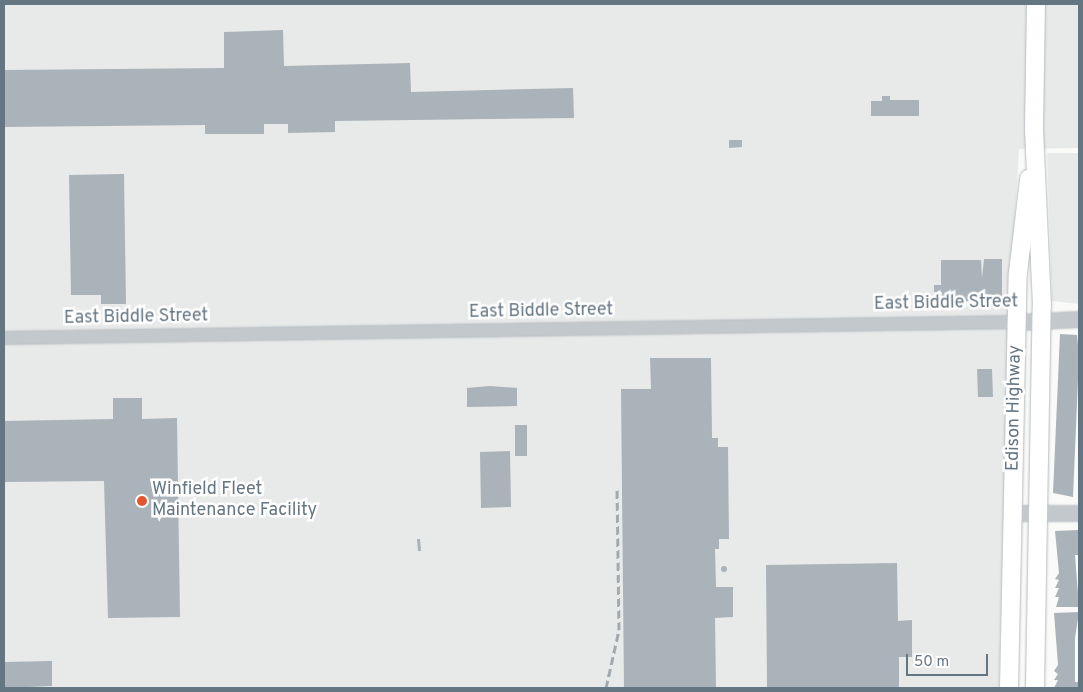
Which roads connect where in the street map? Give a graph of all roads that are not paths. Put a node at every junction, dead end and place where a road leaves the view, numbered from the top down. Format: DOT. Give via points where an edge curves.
graph roads {
  1 [pos="1036,4"];
  2 [pos="1034,129"];
  3 [pos="1042,319"];
  4 [pos="1079,319"];
  5 [pos="1018,322"];
  6 [pos="4,338"];
  7 [pos="1012,513"];
  8 [pos="1079,513"];
  9 [pos="1038,514"];
  10 [pos="1009,688"];
  11 [pos="1036,688"];
  1 -- 2 [label="main road, Edison Highway"];
  2 -- 3 [label="main road, Edison Highway"];
  2 -- 5 [label="main road, Edison Highway" via="1018,273"];
  3 -- 4 [label="street, East Biddle Street"];
  3 -- 5 [label="street, East Biddle Street"];
  3 -- 9 [label="main road, Edison Highway"];
  5 -- 6 [label="street, East Biddle Street"];
  5 -- 7 [label="main road, Edison Highway"];
  7 -- 9 [label="street"];
  7 -- 10 [label="main road, Edison Highway"];
  8 -- 9 [label="street"];
  9 -- 11 [label="main road, Edison Highway"];
}
